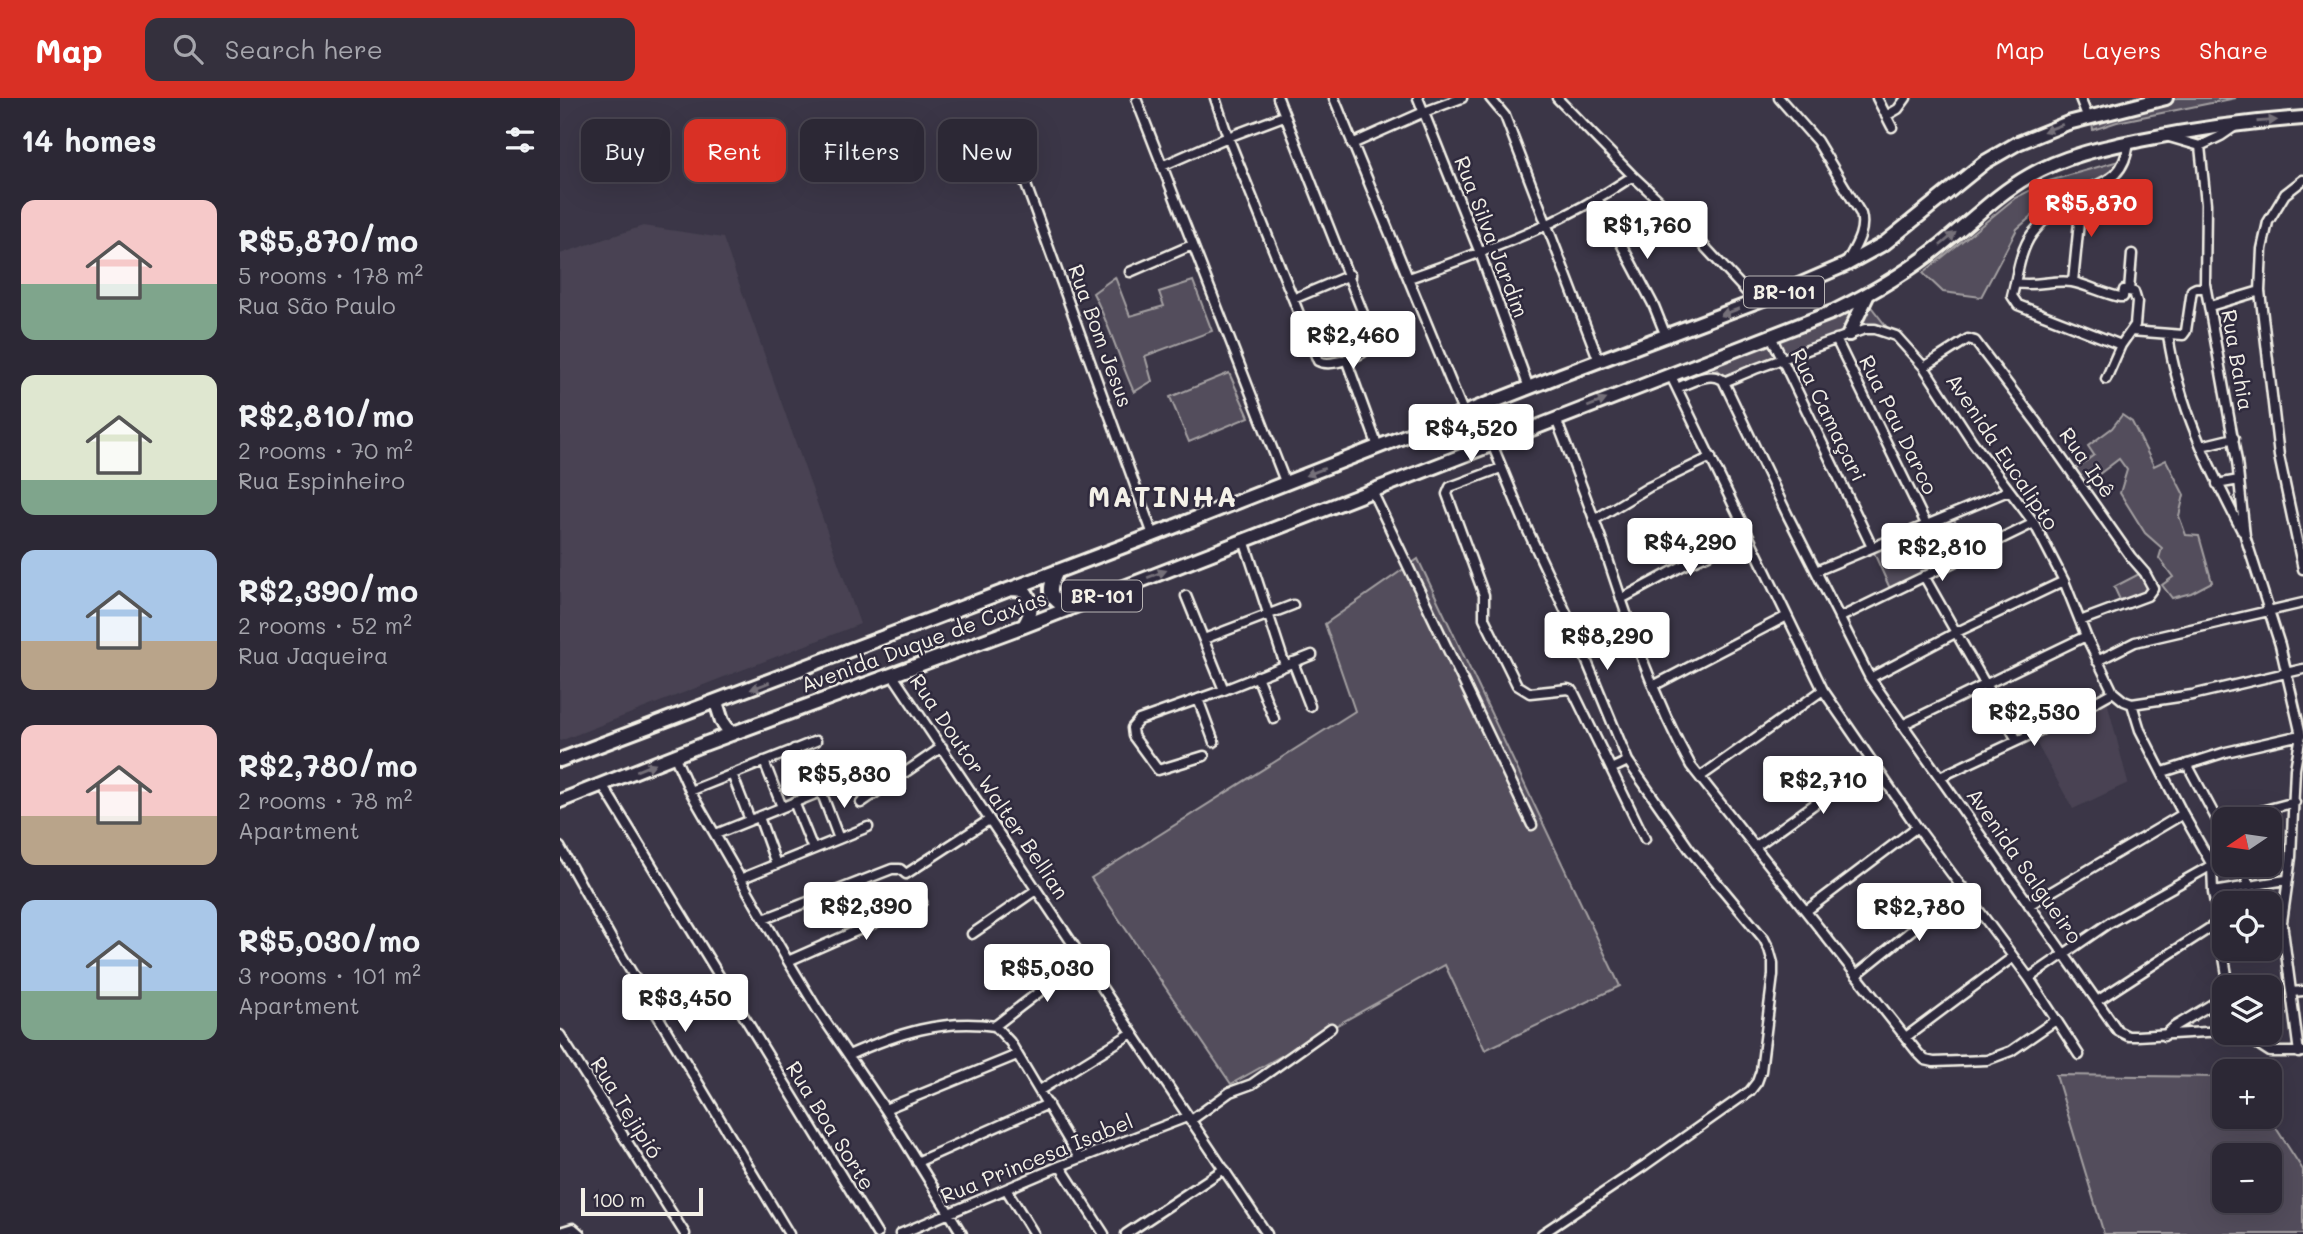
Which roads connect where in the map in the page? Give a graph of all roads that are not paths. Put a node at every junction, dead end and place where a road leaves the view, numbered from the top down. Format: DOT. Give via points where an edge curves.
graph roads {
  1 [pos="1215,98"];
  2 [pos="1278,98"];
  3 [pos="1334,98"];
  4 [pos="1418,98"];
  5 [pos="1462,98"];
  6 [pos="1490,98"];
  7 [pos="1779,98"];
  8 [pos="1877,98"];
  9 [pos="1906,98"];
  10 [pos="2080,98"];
  11 [pos="2166,98"];
  12 [pos="1559,99"];
  13 [pos="1137,101"];
  14 [pos="1424,112"];
  15 [pos="1284,116"];
  16 [pos="1886,116"];
  17 [pos="2088,118"];
  18 [pos="2303,118"];
  19 [pos="2238,123"];
  20 [pos="1892,127"];
  21 [pos="2162,135"];
  22 [pos="1228,137"];
  23 [pos="2129,142"];
  24 [pos="1352,144"];
  25 [pos="2200,146"];
  26 [pos="1162,166"];
  27 [pos="1633,176"];
  28 [pos="2303,180"];
  29 [pos="1025,182"];
  30 [pos="2082,192"];
  31 [pos="1598,200"];
  32 [pos="1547,226"];
  33 [pos="1192,245"];
  34 [pos="1480,253"];
  35 [pos="2132,254"];
  36 [pos="1845,265"];
  37 [pos="1129,272"];
  38 [pos="1350,275"];
  39 [pos="1409,278"];
  40 [pos="2073,282"];
  41 [pos="2017,283"];
  42 [pos="2205,288"];
  43 [pos="2129,291"];
  44 [pos="2260,291"];
  45 [pos="1868,295"];
  46 [pos="1293,299"];
  47 [pos="1756,302"];
  48 [pos="2210,306"];
  49 [pos="2131,331"];
  50 [pos="1849,334"];
  51 [pos="2168,335"];
  52 [pos="1666,336"];
  53 [pos="1771,336"];
  54 [pos="1836,339"];
  55 [pos="2121,345"];
  56 [pos="1346,359"];
  57 [pos="1782,359"];
  58 [pos="1599,361"];
  59 [pos="1924,368"];
  60 [pos="1670,374"];
  61 [pos="2106,379"];
  62 [pos="1724,382"];
  63 [pos="1529,388"];
  64 [pos="1677,388"];
  65 [pos="1464,414"];
  66 [pos="1556,419"];
  67 [pos="2234,438"];
  68 [pos="1492,444"];
  69 [pos="2201,446"];
  70 [pos="1378,447"];
  71 [pos="1711,457"];
  72 [pos="1501,468"];
  73 [pos="2239,480"];
  74 [pos="1286,484"];
  75 [pos="2217,484"];
  76 [pos="1372,491"];
  77 [pos="2008,491"];
  78 [pos="1594,520"];
  79 [pos="2034,523"];
  80 [pos="1927,526"];
  81 [pos="1153,535"];
  82 [pos="1749,536"];
  83 [pos="2245,536"];
  84 [pos="1244,540"];
  85 [pos="1872,547"];
  86 [pos="2303,569"];
  87 [pos="1057,571"];
  88 [pos="1816,571"];
  89 [pos="1924,576"];
  90 [pos="2064,581"];
  91 [pos="1012,589"];
  92 [pos="1186,596"];
  93 [pos="1621,599"];
  94 [pos="2303,603"];
  95 [pos="1293,605"];
  96 [pos="1069,609"];
  97 [pos="2270,611"];
  98 [pos="1270,615"];
  99 [pos="1787,616"];
  100 [pos="1839,618"];
  101 [pos="2080,621"];
  102 [pos="1024,626"];
  103 [pos="1957,632"];
  104 [pos="2086,636"];
  105 [pos="1204,639"];
  106 [pos="1312,655"];
  107 [pos="2097,661"];
  108 [pos="1289,664"];
  109 [pos="2303,669"];
  110 [pos="892,674"];
  111 [pos="2287,674"];
  112 [pos="1257,676"];
  113 [pos="1870,678"];
  114 [pos="1986,685"];
  115 [pos="1653,686"];
  116 [pos="1224,690"];
  117 [pos="1823,690"];
  118 [pos="2113,692"];
  119 [pos="1198,699"];
  120 [pos="716,702"];
  121 [pos="2132,704"];
  122 [pos="1310,706"];
  123 [pos="1274,719"];
  124 [pos="1902,725"];
  125 [pos="731,734"];
  126 [pos="2301,735"];
  127 [pos="2017,740"];
  128 [pos="816,741"];
  129 [pos="1214,742"];
  130 [pos="942,747"];
  131 [pos="794,749"];
  132 [pos="674,755"];
  133 [pos="1204,756"];
  134 [pos="560,761"];
  135 [pos="764,761"];
  136 [pos="1628,761"];
  137 [pos="1873,762"];
  138 [pos="2188,764"];
  139 [pos="1611,769"];
  140 [pos="2163,772"];
  141 [pos="732,774"];
  142 [pos="1700,777"];
  143 [pos="1940,777"];
  144 [pos="602,784"];
  145 [pos="840,784"];
  146 [pos="690,790"];
  147 [pos="821,791"];
  148 [pos="812,795"];
  149 [pos="560,801"];
  150 [pos="794,802"];
  151 [pos="2295,802"];
  152 [pos="862,803"];
  153 [pos="782,807"];
  154 [pos="2214,807"];
  155 [pos="2276,807"];
  156 [pos="2183,814"];
  157 [pos="755,818"];
  158 [pos="989,820"];
  159 [pos="1532,825"];
  160 [pos="868,827"];
  161 [pos="1917,827"];
  162 [pos="716,834"];
  163 [pos="839,839"];
  164 [pos="1644,839"];
  165 [pos="560,847"];
  166 [pos="1755,847"];
  167 [pos="813,849"];
  168 [pos="776,864"];
  169 [pos="2212,865"];
  170 [pos="2212,877"];
  171 [pos="2246,877"];
  172 [pos="740,879"];
  173 [pos="2286,880"];
  174 [pos="2250,886"];
  175 [pos="1964,888"];
  176 [pos="1036,890"];
  177 [pos="2213,891"];
  178 [pos="922,902"];
  179 [pos="2029,905"];
  180 [pos="1806,911"];
  181 [pos="764,919"];
  182 [pos="2212,927"];
  183 [pos="972,934"];
  184 [pos="2065,954"];
  185 [pos="2013,957"];
  186 [pos="1082,959"];
  187 [pos="788,961"];
  188 [pos="1856,975"];
  189 [pos="2028,978"];
  190 [pos="2303,991"];
  191 [pos="2292,992"];
  192 [pos="2097,1001"];
  193 [pos="2212,1004"];
  194 [pos="2056,1020"];
  195 [pos="995,1026"];
  196 [pos="1331,1028"];
  197 [pos="2212,1032"];
  198 [pos="1132,1033"];
  199 [pos="560,1035"];
  200 [pos="2164,1036"];
  201 [pos="1906,1037"];
  202 [pos="2259,1045"];
  203 [pos="2301,1053"];
  204 [pos="849,1055"];
  205 [pos="1017,1055"];
  206 [pos="2079,1055"];
  207 [pos="1040,1090"];
  208 [pos="1048,1104"];
  209 [pos="885,1109"];
  210 [pos="1188,1119"];
  211 [pos="1079,1158"];
  212 [pos="917,1162"];
  213 [pos="1060,1166"];
  214 [pos="1224,1169"];
  215 [pos="1006,1189"];
  216 [pos="948,1214"];
  217 [pos="560,1232"];
  218 [pos="580,1234"];
  219 [pos="685,1234"];
  220 [pos="789,1234"];
  221 [pos="877,1234"];
  222 [pos="900,1234"];
  223 [pos="962,1234"];
  224 [pos="1034,1234"];
  225 [pos="1104,1234"];
  226 [pos="1126,1234"];
  227 [pos="1267,1234"];
  228 [pos="1542,1234"];
  1 -- 22 [label="street"];
  2 -- 15 [label="street"];
  3 -- 24 [label="street"];
  4 -- 14 [label="street, Rua Silva Jardim"];
  5 -- 14 [label="street"];
  6 -- 32 [label="street" via="1505,116"];
  7 -- 36 [label="street" via="1817,141 1861,214 1861,233"];
  8 -- 16 [label="street"];
  9 -- 16 [label="street"];
  10 -- 17 [label="street"];
  11 -- 17 [label="highway, Avenida Duque de Caxias / BR-101"];
  12 -- 27 [label="street"];
  13 -- 26 [label="street"];
  14 -- 24 [label="street"];
  14 -- 34 [label="street, Rua Silva Jardim"];
  15 -- 22 [label="street"];
  15 -- 38 [label="street"];
  16 -- 20 [label="street"];
  17 -- 36 [label="highway, Avenida Duque de Caxias / BR-101, one-way" via="2042,132 1998,154 1885,243"];
  19 -- 18 [label="highway, Avenida Duque de Caxias / BR-101, one-way"];
  19 -- 21 [label="highway, Avenida Duque de Caxias / BR-101"];
  19 -- 25 [label="street"];
  21 -- 23 [label="highway, Avenida Duque de Caxias / BR-101"];
  21 -- 25 [label="street"];
  22 -- 26 [label="street"];
  22 -- 46 [label="street"];
  23 -- 30 [label="street" via="2125,162 2116,175"];
  45 -- 23 [label="highway, Avenida Duque de Caxias / BR-101, one-way" via="1916,264 2026,177 2074,156"];
  24 -- 39 [label="street"];
  25 -- 42 [label="street, Rua Bahia" via="2206,204"];
  26 -- 33 [label="street"];
  27 -- 31 [label="street"];
  27 -- 47 [label="street"];
  28 -- 44 [label="street" via="2285,194 2268,222"];
  29 -- 81 [label="street, Rua Bom Jesus"];
  30 -- 40 [label="street"];
  30 -- 41 [label="street" via="2055,209 2033,233"];
  31 -- 32 [label="street"];
  31 -- 52 [label="street"];
  32 -- 34 [label="street"];
  32 -- 58 [label="street"];
  33 -- 37 [label="street"];
  33 -- 74 [label="street"];
  34 -- 39 [label="street"];
  34 -- 63 [label="street, Rua Silva Jardim"];
  35 -- 43 [label="street"];
  36 -- 47 [label="highway, Avenida Duque de Caxias / BR-101"];
  38 -- 46 [label="street"];
  38 -- 56 [label="street" via="1374,341"];
  39 -- 65 [label="street"];
  40 -- 41 [label="street"];
  40 -- 43 [label="street" via="2120,297 2124,290"];
  41 -- 55 [label="street" via="2012,296 2018,305"];
  42 -- 48 [label="street, Rua Bahia"];
  42 -- 51 [label="street, Rua Bahia" via="2192,290 2185,333"];
  43 -- 49 [label="street" via="2135,293 2137,302"];
  44 -- 48 [label="street"];
  44 -- 86 [label="street" via="2278,456"];
  45 -- 50 [label="highway"];
  45 -- 53 [label="highway, Avenida Duque de Caxias / BR-101"];
  46 -- 56 [label="street" via="1318,360"];
  47 -- 52 [label="highway, Avenida Duque de Caxias / BR-101, one-way"];
  48 -- 67 [label="street, Rua Bahia"];
  49 -- 51 [label="street"];
  49 -- 55 [label="street"];
  50 -- 54 [label="street, Avenida Eucalipto"];
  50 -- 59 [label="street, Avenida Eucalipto" via="1875,329 1896,336"];
  51 -- 69 [label="street, Rua Bahia" via="2175,371"];
  52 -- 58 [label="highway, Avenida Duque de Caxias / BR-101"];
  53 -- 57 [label="street, Rua Camaçari"];
  53 -- 60 [label="highway, Avenida Duque de Caxias / BR-101"];
  54 -- 57 [label="street, Avenida Eucalipto"];
  54 -- 80 [label="street, Rua Pau Darco"];
  55 -- 61 [label="street"];
  56 -- 70 [label="street"];
  57 -- 62 [label="street, Avenida Eucalipto"];
  57 -- 85 [label="street, Rua Camaçari"];
  58 -- 63 [label="highway, Avenida Duque de Caxias / BR-101"];
  59 -- 77 [label="street, Avenida Eucalipto"];
  59 -- 101 [label="street, Rua Ipê" via="1968,339 1975,341 2145,573 2153,588 2147,596"];
  60 -- 64 [label="street"];
  66 -- 60 [label="highway, Avenida Duque de Caxias / BR-101, one-way"];
  62 -- 64 [label="street" via="1709,376"];
  62 -- 88 [label="street, Avenida Salgueiro"];
  63 -- 65 [label="highway, Avenida Duque de Caxias / BR-101"];
  64 -- 71 [label="street"];
  65 -- 70 [label="highway, Avenida Duque de Caxias / BR-101"];
  66 -- 68 [label="highway, Avenida Duque de Caxias / BR-101"];
  66 -- 78 [label="street"];
  67 -- 69 [label="street, Rua Bahia"];
  67 -- 73 [label="street, Rua Bahia"];
  68 -- 72 [label="street"];
  68 -- 76 [label="highway, Avenida Duque de Caxias / BR-101"];
  69 -- 75 [label="street, Rua Bahia"];
  70 -- 74 [label="highway, Avenida Duque de Caxias / BR-101, one-way"];
  71 -- 78 [label="street"];
  71 -- 82 [label="street"];
  72 -- 136 [label="street"];
  72 -- 139 [label="street" via="1450,487 1447,494 1484,595 1484,618 1519,687 1530,693 1573,691"];
  73 -- 75 [label="street"];
  73 -- 83 [label="street, Rua Bahia"];
  74 -- 81 [label="highway, Avenida Duque de Caxias / BR-101"];
  75 -- 83 [label="street, Rua Bahia"];
  76 -- 84 [label="highway, Avenida Duque de Caxias / BR-101"];
  76 -- 159 [label="street"];
  77 -- 79 [label="street, Avenida Eucalipto"];
  77 -- 80 [label="street"];
  78 -- 93 [label="street"];
  79 -- 89 [label="street"];
  79 -- 90 [label="street, Avenida Eucalipto"];
  80 -- 85 [label="street"];
  81 -- 87 [label="highway, Avenida Duque de Caxias / BR-101"];
  82 -- 93 [label="street"];
  82 -- 99 [label="street"];
  83 -- 97 [label="street, Rua Bahia"];
  96 -- 84 [label="highway, Avenida Duque de Caxias / BR-101, one-way"];
  84 -- 98 [label="street"];
  85 -- 88 [label="street"];
  87 -- 91 [label="highway, Avenida Duque de Caxias / BR-101"];
  87 -- 96 [label="highway" via="1051,594"];
  88 -- 100 [label="street, Avenida Salgueiro"];
  89 -- 100 [label="street"];
  89 -- 103 [label="street"];
  90 -- 101 [label="street, Avenida Eucalipto"];
  90 -- 103 [label="street"];
  91 -- 102 [label="highway" via="1024,590 1031,602"];
  91 -- 120 [label="highway, Avenida Duque de Caxias / BR-101, one-way"];
  92 -- 105 [label="street"];
  93 -- 115 [label="street"];
  94 -- 97 [label="street"];
  95 -- 98 [label="street"];
  96 -- 102 [label="highway, Avenida Duque de Caxias / BR-101"];
  97 -- 107 [label="street" via="2135,642"];
  97 -- 111 [label="street, Rua Bahia"];
  98 -- 105 [label="street"];
  98 -- 108 [label="street"];
  99 -- 115 [label="street"];
  99 -- 117 [label="street"];
  100 -- 113 [label="street, Avenida Salgueiro"];
  101 -- 104 [label="street, Avenida Eucalipto"];
  102 -- 110 [label="highway, Avenida Duque de Caxias / BR-101"];
  103 -- 113 [label="street"];
  103 -- 114 [label="street"];
  104 -- 107 [label="street, Avenida Eucalipto"];
  104 -- 114 [label="street"];
  105 -- 116 [label="street"];
  106 -- 108 [label="street"];
  107 -- 118 [label="street, Avenida Eucalipto"];
  108 -- 112 [label="street"];
  108 -- 122 [label="street"];
  109 -- 111 [label="street"];
  110 -- 125 [label="highway, Avenida Duque de Caxias / BR-101"];
  110 -- 130 [label="street, Rua Doutor Walter Bellian"];
  111 -- 121 [label="street"];
  111 -- 126 [label="street, Rua Bahia"];
  112 -- 116 [label="street"];
  112 -- 123 [label="street"];
  113 -- 124 [label="street, Avenida Salgueiro"];
  114 -- 124 [label="street"];
  114 -- 127 [label="street"];
  115 -- 142 [label="street"];
  116 -- 119 [label="street"];
  117 -- 137 [label="street"];
  117 -- 142 [label="street"];
  118 -- 121 [label="street"];
  118 -- 127 [label="street"];
  119 -- 129 [label="street"];
  119 -- 133 [label="street" via="1139,720 1132,732 1158,770"];
  120 -- 125 [label="highway"];
  120 -- 134 [label="highway, Avenida Duque de Caxias / BR-101"];
  121 -- 140 [label="street" via="2140,730"];
  124 -- 143 [label="street, Avenida Salgueiro"];
  125 -- 132 [label="highway, Avenida Duque de Caxias / BR-101"];
  126 -- 138 [label="street"];
  126 -- 151 [label="street, Rua Bahia"];
  127 -- 143 [label="street"];
  128 -- 131 [label="street"];
  130 -- 152 [label="street"];
  130 -- 158 [label="street, Rua Doutor Walter Bellian"];
  131 -- 135 [label="street"];
  131 -- 148 [label="street"];
  144 -- 132 [label="highway, Avenida Duque de Caxias / BR-101, one-way"];
  132 -- 146 [label="street"];
  135 -- 141 [label="street"];
  135 -- 153 [label="street"];
  136 -- 139 [label="street"];
  136 -- 228 [label="street" via="1690,850 1769,949 1773,975 1762,1071 1750,1091"];
  137 -- 161 [label="street"];
  137 -- 166 [label="street"];
  138 -- 140 [label="street"];
  138 -- 154 [label="street"];
  139 -- 164 [label="street"];
  140 -- 156 [label="street"];
  141 -- 146 [label="street"];
  141 -- 157 [label="street"];
  142 -- 166 [label="street"];
  143 -- 179 [label="street, Avenida Salgueiro"];
  144 -- 149 [label="highway, Avenida Duque de Caxias / BR-101"];
  144 -- 221 [label="street, Rua Boa Sorte"];
  145 -- 147 [label="street"];
  146 -- 162 [label="street"];
  147 -- 148 [label="street"];
  147 -- 163 [label="street"];
  148 -- 150 [label="street"];
  150 -- 153 [label="street"];
  150 -- 167 [label="street"];
  151 -- 155 [label="street"];
  151 -- 173 [label="street, Rua Bahia"];
  153 -- 157 [label="street"];
  156 -- 169 [label="street"];
  156 -- 179 [label="street"];
  157 -- 162 [label="street"];
  157 -- 168 [label="street"];
  158 -- 176 [label="street, Rua Doutor Walter Bellian"];
  158 -- 181 [label="street" via="902,871"];
  160 -- 163 [label="street"];
  161 -- 175 [label="street"];
  161 -- 180 [label="street"];
  162 -- 172 [label="street"];
  163 -- 167 [label="street"];
  165 -- 220 [label="street"];
  166 -- 180 [label="street"];
  167 -- 168 [label="street"];
  168 -- 172 [label="street"];
  169 -- 184 [label="street" via="2109,923"];
  170 -- 177 [label="street"];
  171 -- 174 [label="street"];
  172 -- 181 [label="street"];
  173 -- 174 [label="street"];
  173 -- 191 [label="street, Rua Bahia" via="2283,948"];
  174 -- 177 [label="street"];
  175 -- 185 [label="street"];
  175 -- 188 [label="street"];
  176 -- 183 [label="street"];
  176 -- 186 [label="street, Rua Doutor Walter Bellian"];
  178 -- 187 [label="street"];
  179 -- 184 [label="street, Avenida Salgueiro"];
  180 -- 188 [label="street"];
  181 -- 187 [label="street"];
  182 -- 192 [label="street"];
  184 -- 189 [label="street"];
  184 -- 192 [label="street, Avenida Salgueiro"];
  185 -- 189 [label="street"];
  185 -- 201 [label="street"];
  186 -- 195 [label="street"];
  186 -- 198 [label="street, Rua Doutor Walter Bellian"];
  187 -- 204 [label="street"];
  188 -- 201 [label="street"];
  189 -- 194 [label="street"];
  190 -- 191 [label="street"];
  191 -- 203 [label="street, Rua Bahia"];
  192 -- 200 [label="street, Avenida Salgueiro" via="2122,1033"];
  193 -- 200 [label="street"];
  194 -- 201 [label="street" via="2011,1051 1987,1060 1928,1062"];
  194 -- 206 [label="street"];
  195 -- 204 [label="street" via="958,1023 916,1030"];
  195 -- 205 [label="street"];
  196 -- 210 [label="street, Rua Princesa Isabel" via="1252,1084"];
  197 -- 200 [label="street"];
  198 -- 207 [label="street"];
  198 -- 210 [label="street, Rua Doutor Walter Bellian"];
  199 -- 219 [label="street, Rua Tejipió"];
  202 -- 203 [label="street" via="2270,1052"];
  204 -- 209 [label="street"];
  205 -- 207 [label="street"];
  205 -- 209 [label="street"];
  207 -- 208 [label="street"];
  208 -- 211 [label="street"];
  208 -- 212 [label="street"];
  209 -- 212 [label="street"];
  210 -- 211 [label="street, Rua Princesa Isabel"];
  210 -- 214 [label="street, Rua Doutor Walter Bellian"];
  211 -- 213 [label="street, Rua Princesa Isabel"];
  212 -- 216 [label="street"];
  213 -- 215 [label="street, Rua Princesa Isabel"];
  213 -- 225 [label="street"];
  214 -- 226 [label="street"];
  214 -- 227 [label="street, Rua Doutor Walter Bellian"];
  215 -- 216 [label="street, Rua Princesa Isabel"];
  215 -- 224 [label="street"];
  216 -- 222 [label="street, Rua Princesa Isabel"];
  216 -- 223 [label="street"];
  217 -- 218 [label="street" via="573,1228"];
}
